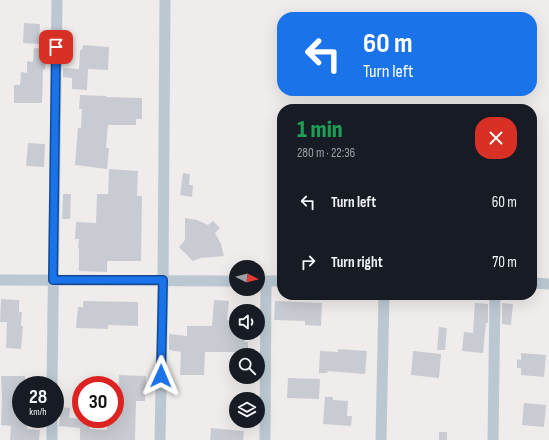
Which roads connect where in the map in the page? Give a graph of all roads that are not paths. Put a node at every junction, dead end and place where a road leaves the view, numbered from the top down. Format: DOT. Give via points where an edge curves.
graph roads {
  1 [pos="57,0"];
  2 [pos="165,0"];
  3 [pos="0,280"];
  4 [pos="53,280"];
  5 [pos="163,280"];
  6 [pos="229,281"];
  7 [pos="265,281"];
  8 [pos="277,281"];
  9 [pos="537,283"];
  10 [pos="549,284"];
  11 [pos="262,296"];
  12 [pos="384,300"];
  13 [pos="495,300"];
  14 [pos="52,376"];
  15 [pos="52,428"];
  16 [pos="52,440"];
  17 [pos="160,440"];
  18 [pos="266,440"];
  19 [pos="381,440"];
  20 [pos="493,440"];
  1 -- 4 [label="street"];
  2 -- 5 [label="street"];
  3 -- 4 [label="street"];
  4 -- 5 [label="street"];
  4 -- 14 [label="street"];
  5 -- 6 [label="street"];
  5 -- 17 [label="street"];
  7 -- 8 [label="street"];
  9 -- 10 [label="street"];
  11 -- 18 [label="street"];
  12 -- 19 [label="street"];
  13 -- 20 [label="street"];
  15 -- 16 [label="street"];
}
